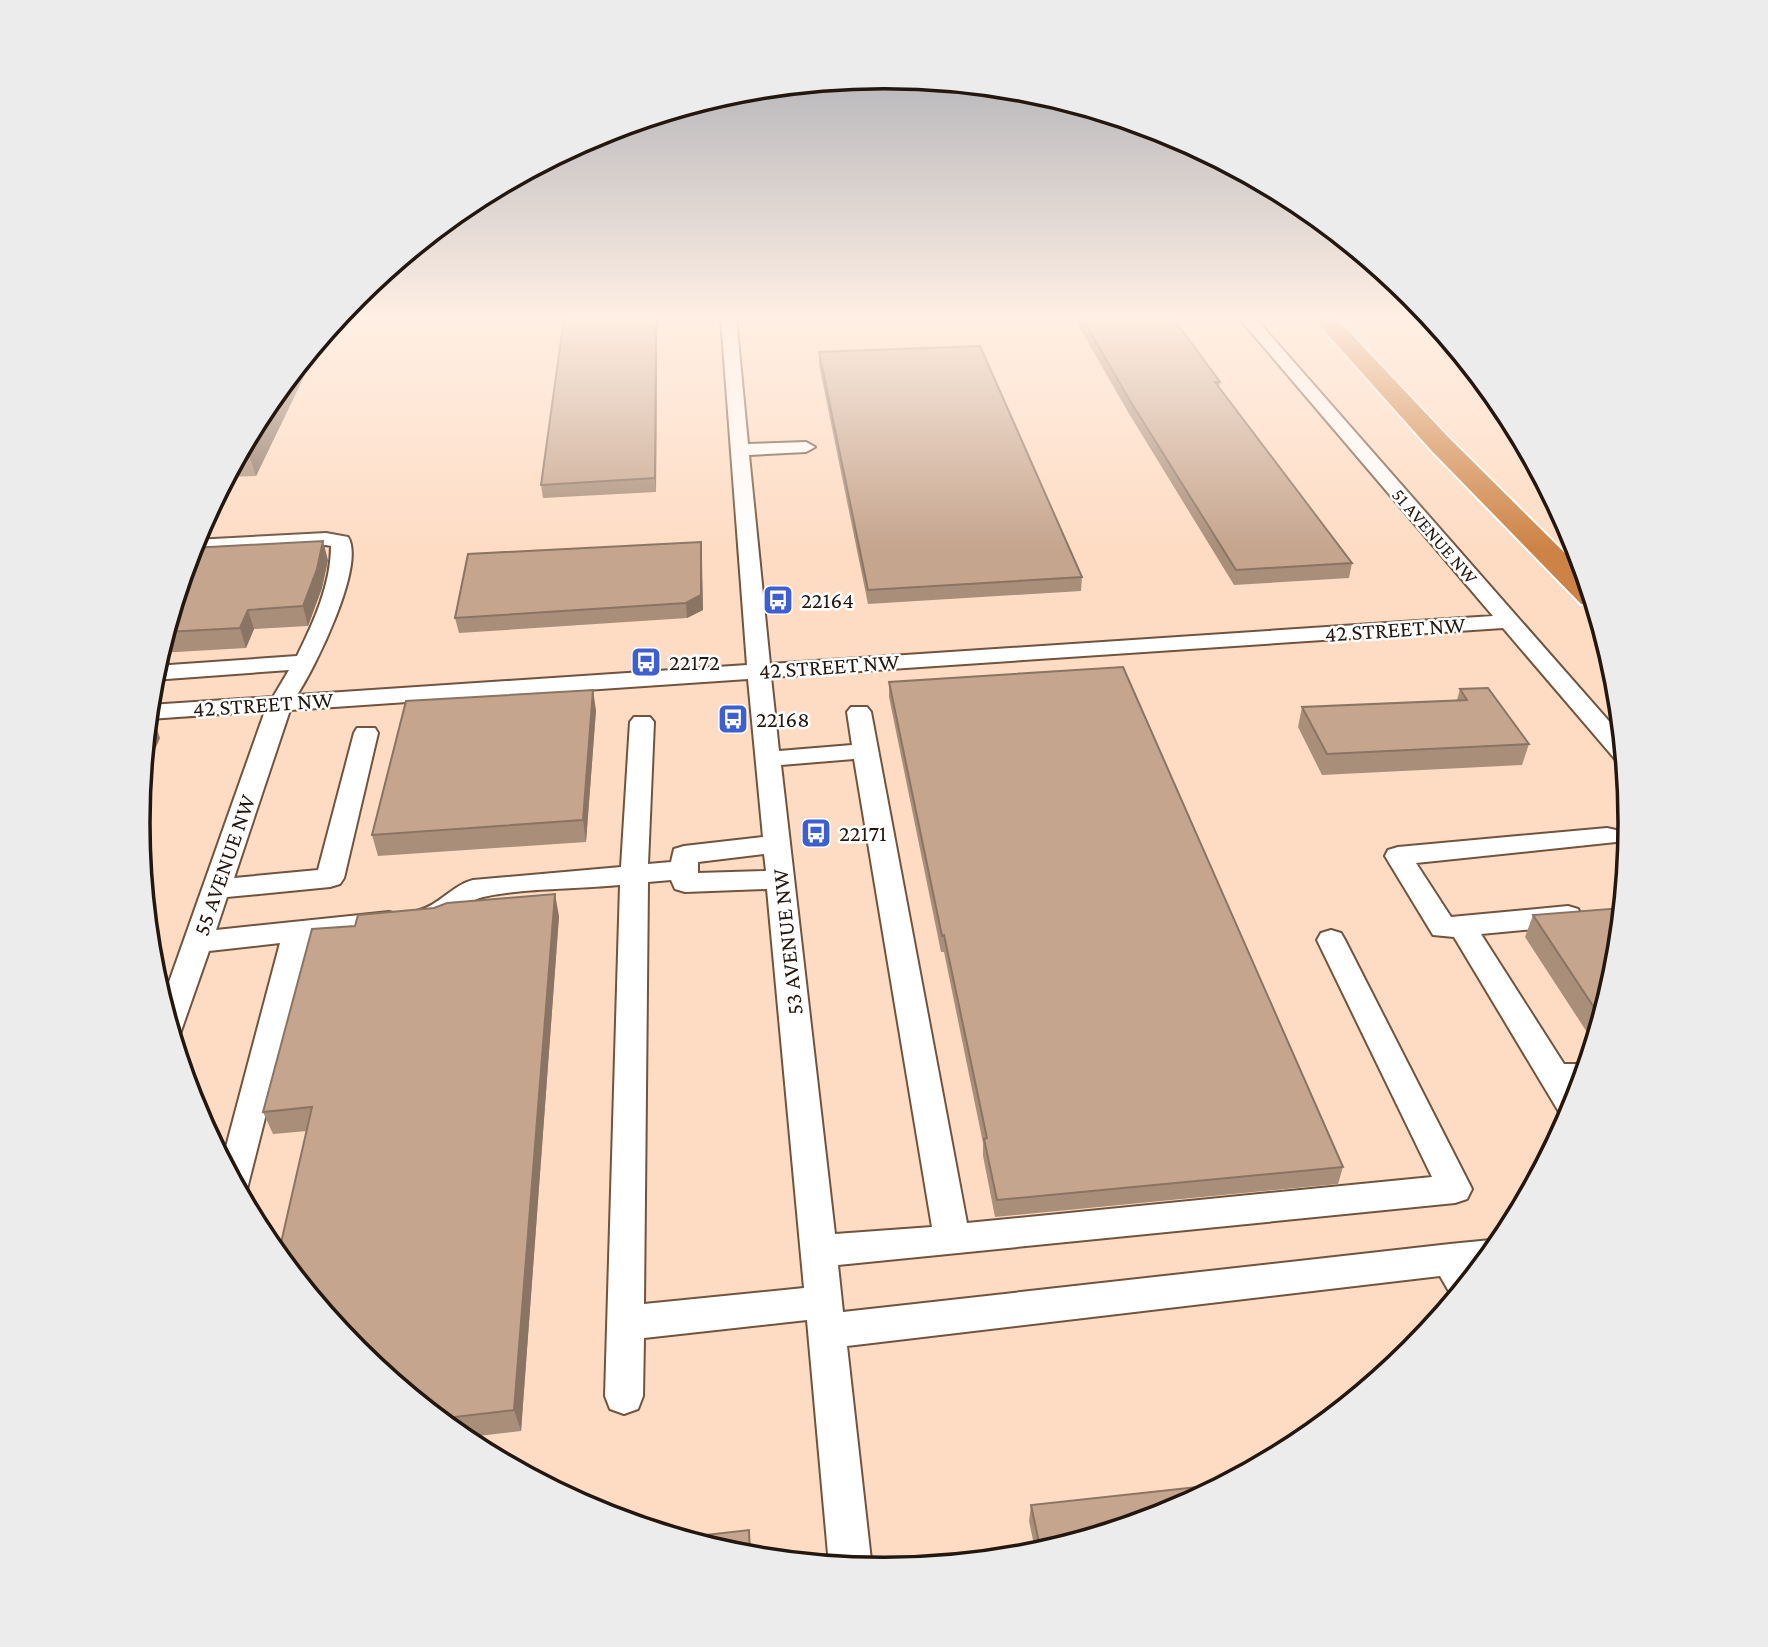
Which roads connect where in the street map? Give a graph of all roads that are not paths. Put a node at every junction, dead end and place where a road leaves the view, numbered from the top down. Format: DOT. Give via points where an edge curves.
graph roads {
  1 [pos="735,395"];
  2 [pos="1314,395"];
  3 [pos="1395,395"];
  4 [pos="1429,395"];
  5 [pos="806,447"];
  6 [pos="740,450"];
  7 [pos="1553,521"];
  8 [pos="205,544"];
  9 [pos="1577,582"];
  10 [pos="1510,621"];
  11 [pos="306,662"];
  12 [pos="759,671"];
  13 [pos="166,672"];
  14 [pos="279,703"];
  15 [pos="159,711"];
  16 [pos="859,712"];
  17 [pos="642,722"];
  18 [pos="366,733"];
  19 [pos="1613,742"];
  20 [pos="865,751"];
  21 [pos="768,759"];
  22 [pos="1607,836"];
  23 [pos="778,844"];
  24 [pos="684,870"];
  25 [pos="634,875"];
  26 [pos="781,879"];
  27 [pos="216,890"];
  28 [pos="1595,913"];
  29 [pos="1462,926"];
  30 [pos="298,931"];
  31 [pos="1331,940"];
  32 [pos="198,942"];
  33 [pos="174,1011"];
  34 [pos="1569,1076"];
  35 [pos="237,1171"];
  36 [pos="952,1240"];
  37 [pos="819,1251"];
  38 [pos="1457,1273"];
  39 [pos="826,1316"];
  40 [pos="625,1323"];
  41 [pos="624,1396"];
  42 [pos="850,1557"];
  1 -- 6 [label="street, 53 AVENUE NW"];
  2 -- 10 [label="street, 51 AVENUE NW"];
  3 -- 9 [label="highway"];
  4 -- 7 [label="highway"];
  5 -- 6 [label="street"];
  6 -- 12 [label="street, 53 AVENUE NW"];
  8 -- 11 [label="street, 55 AVENUE NW" via="341,541 343,562"];
  10 -- 12 [label="street, 42 STREET NW"];
  10 -- 19 [label="street, 51 AVENUE NW"];
  11 -- 13 [label="street"];
  11 -- 14 [label="street, 55 AVENUE NW"];
  12 -- 14 [label="street, 42 STREET NW"];
  12 -- 21 [label="street, 53 AVENUE NW"];
  14 -- 15 [label="street, 42 STREET NW"];
  14 -- 27 [label="street, 55 AVENUE NW"];
  16 -- 20 [label="street"];
  17 -- 25 [label="street"];
  18 -- 27 [label="street" via="330,878"];
  20 -- 21 [label="street"];
  20 -- 36 [label="street"];
  21 -- 23 [label="street, 53 AVENUE NW"];
  22 -- 29 [label="street" via="1398,856 1443,928"];
  23 -- 24 [label="street" via="684,855"];
  23 -- 26 [label="street, 53 AVENUE NW"];
  24 -- 25 [label="street"];
  24 -- 26 [label="street" via="685,883"];
  25 -- 30 [label="street" via="474,889 439,917"];
  25 -- 40 [label="street"];
  26 -- 37 [label="street, 53 AVENUE NW"];
  27 -- 32 [label="street, 55 AVENUE NW"];
  28 -- 29 [label="street"];
  29 -- 34 [label="street"];
  30 -- 32 [label="street"];
  30 -- 35 [label="street"];
  31 -- 36 [label="street" via="1455,1189"];
  32 -- 33 [label="street, 55 AVENUE NW"];
  36 -- 37 [label="street"];
  37 -- 39 [label="street, 53 AVENUE NW"];
  38 -- 39 [label="street"];
  39 -- 40 [label="street"];
  39 -- 42 [label="street, 53 AVENUE NW"];
  40 -- 41 [label="street"];
}
